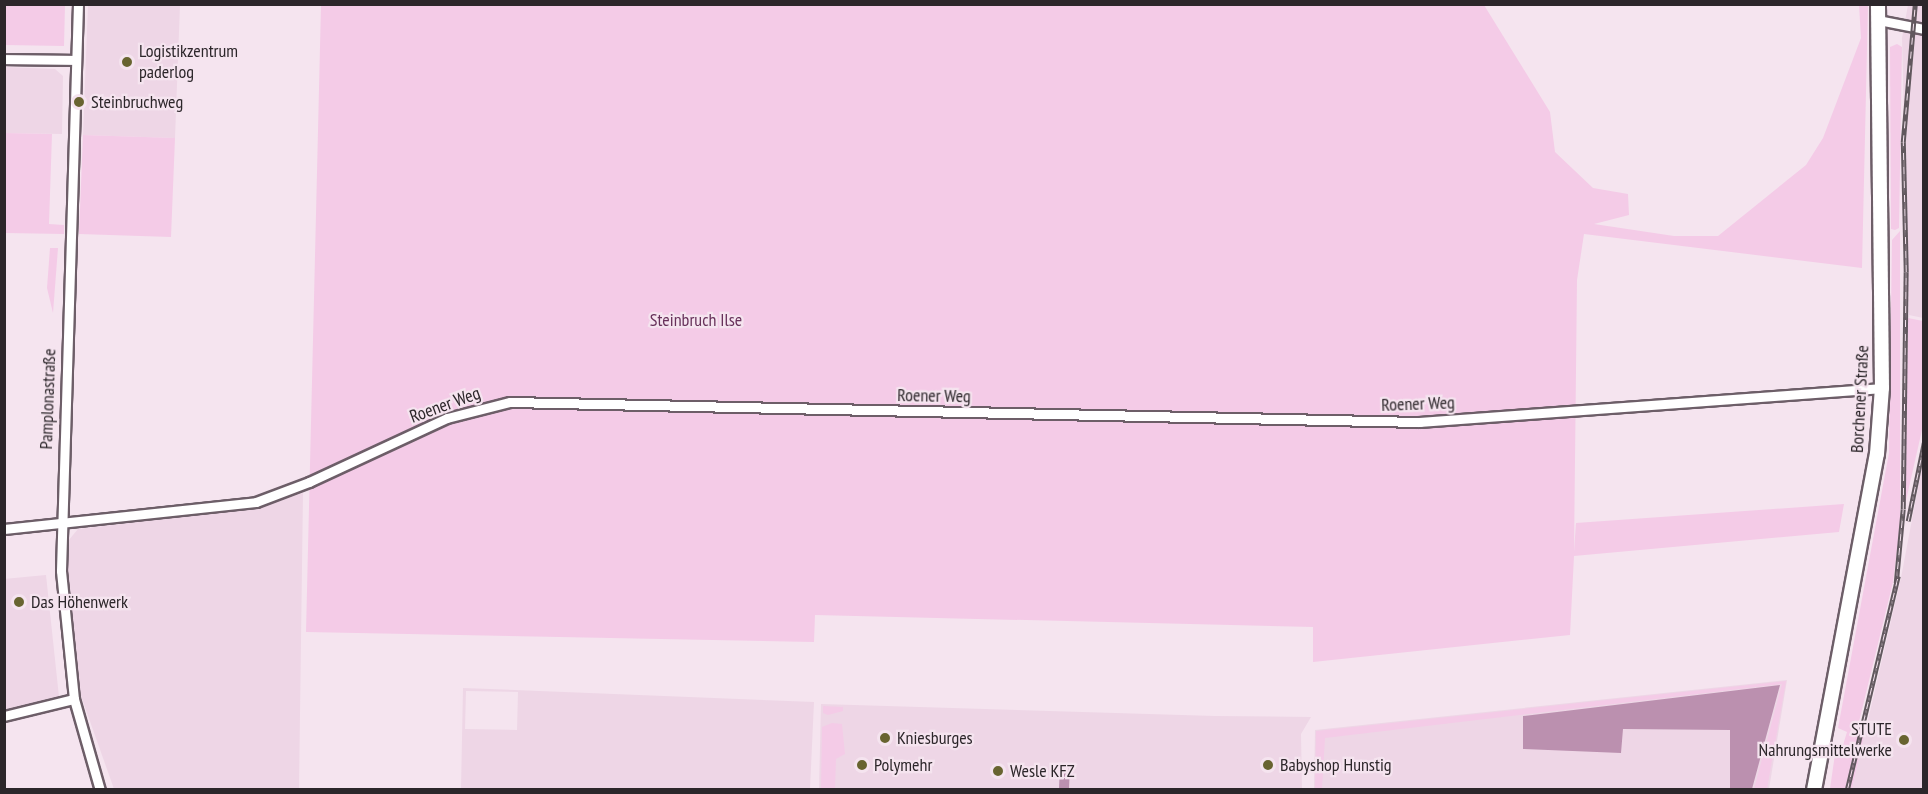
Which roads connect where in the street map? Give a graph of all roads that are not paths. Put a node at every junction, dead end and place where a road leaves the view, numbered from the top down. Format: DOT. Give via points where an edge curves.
graph roads {
  1 [pos="78,4"];
  2 [pos="1878,4"];
  3 [pos="1878,20"];
  4 [pos="1923,29"];
  5 [pos="4,59"];
  6 [pos="76,60"];
  7 [pos="1882,388"];
  8 [pos="60,524"];
  9 [pos="4,529"];
  10 [pos="74,699"];
  11 [pos="4,716"];
  12 [pos="100,789"];
  13 [pos="1814,789"];
  1 -- 6 [label="street, Pamplonastraße"];
  2 -- 3 [label="main road, Borchener Straße"];
  3 -- 4 [label="street"];
  3 -- 7 [label="main road, Borchener Straße"];
  5 -- 6 [label="street"];
  6 -- 8 [label="street, Pamplonastraße"];
  7 -- 8 [label="street, Roener Weg" via="1420,422 510,402 447,418 309,482 256,502"];
  7 -- 13 [label="main road, Borchener Straße" via="1877,454"];
  8 -- 9 [label="street, Roener Weg"];
  8 -- 10 [label="street, Pamplonastraße" via="64,630"];
  10 -- 11 [label="street"];
  10 -- 12 [label="street, Pamplonastraße"];
}
